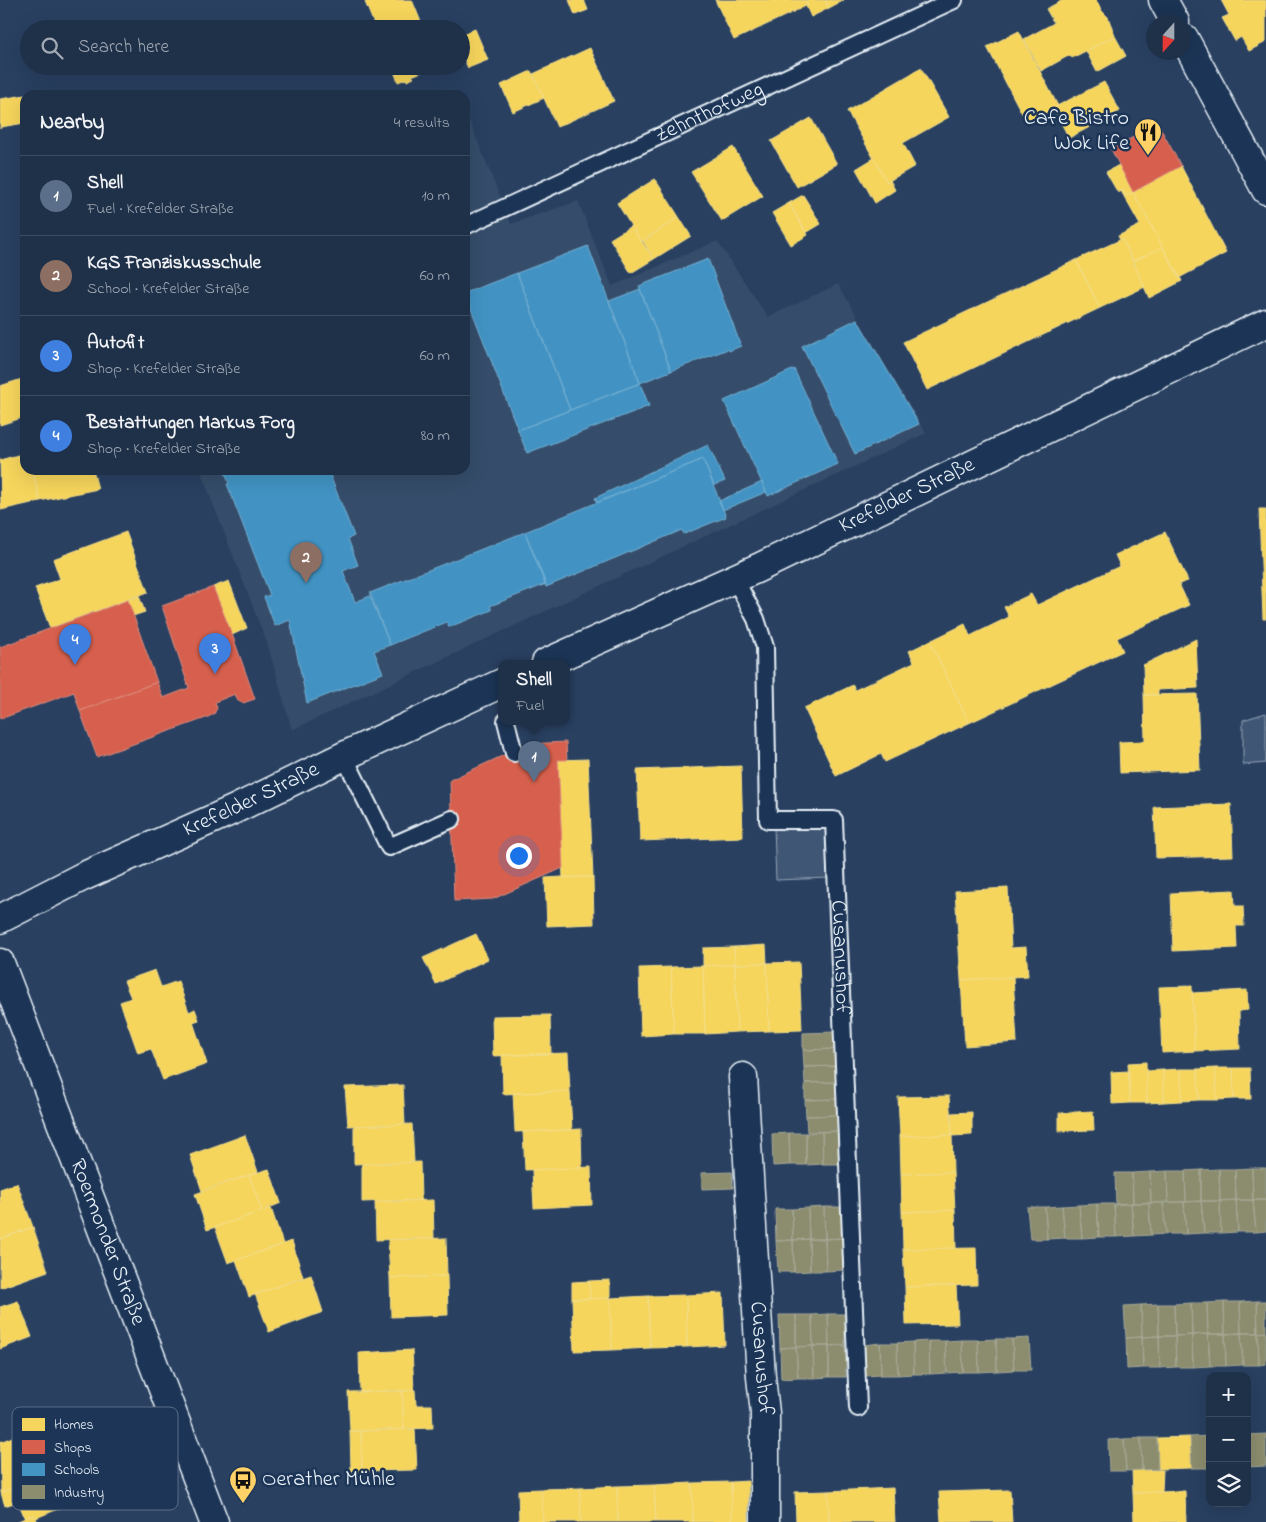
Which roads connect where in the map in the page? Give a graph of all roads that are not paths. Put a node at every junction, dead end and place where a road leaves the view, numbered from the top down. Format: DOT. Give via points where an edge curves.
graph roads {
  1 [pos="954,0"];
  2 [pos="1163,0"];
  3 [pos="1171,15"];
  4 [pos="1191,51"];
  5 [pos="1266,190"];
  6 [pos="470,224"];
  7 [pos="1266,323"];
  8 [pos="735,578"];
  9 [pos="553,660"];
  10 [pos="498,691"];
  11 [pos="507,725"];
  12 [pos="514,753"];
  13 [pos="344,756"];
  14 [pos="452,819"];
  15 [pos="0,919"];
  16 [pos="0,963"];
  17 [pos="743,1077"];
  18 [pos="170,1407"];
  19 [pos="858,1408"];
  20 [pos="178,1428"];
  21 [pos="214,1522"];
  22 [pos="765,1522"];
  1 -- 6 [label="lane, Zehnthofweg"];
  2 -- 3 [label="main road"];
  4 -- 5 [label="main road"];
  7 -- 8 [label="main road, Krefelder Straße"];
  8 -- 9 [label="main road, Krefelder Straße"];
  8 -- 19 [label="lane, Cusanushof" via="756,619 765,647 768,820 834,820"];
  10 -- 13 [label="main road, Krefelder Straße"];
  11 -- 12 [label="lane"];
  13 -- 14 [label="lane" via="389,847"];
  13 -- 15 [label="main road, Krefelder Straße" via="82,877"];
  16 -- 18 [label="main road, Roermonder Straße"];
  17 -- 22 [label="main road, Cusanushof" via="765,1413"];
  20 -- 21 [label="main road, Roermonder Straße"];
}
